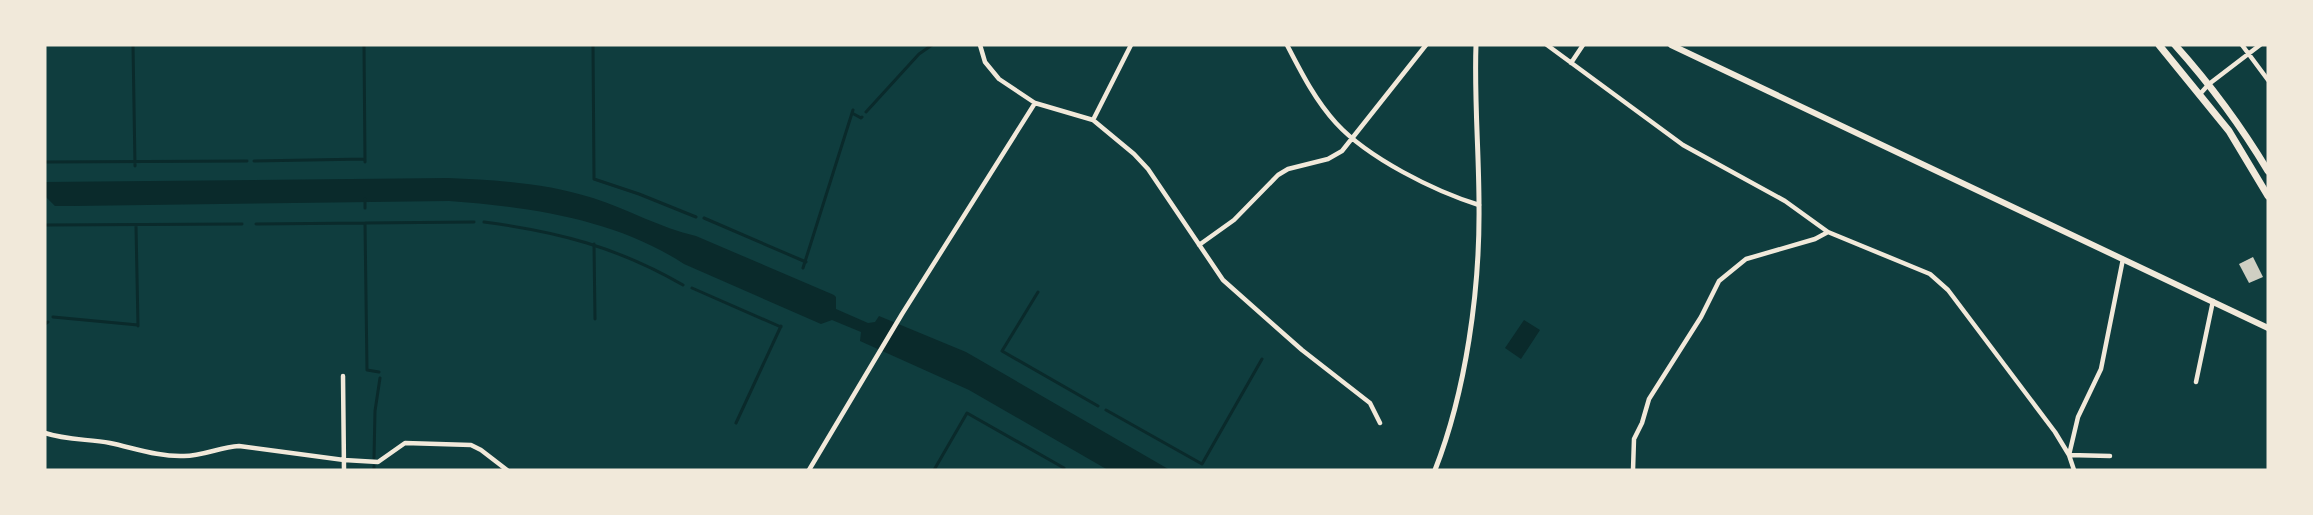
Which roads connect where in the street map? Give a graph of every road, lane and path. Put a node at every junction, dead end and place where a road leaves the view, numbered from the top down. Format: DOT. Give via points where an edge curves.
graph roads {
  1 [pos="980,45"];
  2 [pos="1131,45"];
  3 [pos="1287,45"];
  4 [pos="1426,45"];
  5 [pos="1476,45"];
  6 [pos="1547,45"];
  7 [pos="1583,45"];
  8 [pos="1671,45"];
  9 [pos="2159,45"];
  10 [pos="2175,45"];
  11 [pos="2242,45"];
  12 [pos="2260,45"];
  13 [pos="2248,54"];
  14 [pos="1571,63"];
  15 [pos="2268,80"];
  16 [pos="2209,84"];
  17 [pos="2200,94"];
  18 [pos="1035,102"];
  19 [pos="1093,120"];
  20 [pos="1352,139"];
  21 [pos="2268,171"];
  22 [pos="2268,196"];
  23 [pos="1479,206"];
  24 [pos="1828,232"];
  25 [pos="1199,245"];
  26 [pos="2123,259"];
  27 [pos="2213,301"];
  28 [pos="2268,328"];
  29 [pos="343,376"];
  30 [pos="2196,382"];
  31 [pos="1380,423"];
  32 [pos="45,433"];
  33 [pos="2069,454"];
  34 [pos="2110,456"];
  35 [pos="344,460"];
  36 [pos="344,470"];
  37 [pos="507,470"];
  38 [pos="809,470"];
  39 [pos="1435,470"];
  40 [pos="1633,470"];
  41 [pos="2074,470"];
  1 -- 18 [label="street" via="985,62 999,79"];
  2 -- 19 [label="street"];
  3 -- 20 [label="street" via="1304,79"];
  4 -- 20 [label="street"];
  5 -- 23 [label="street"];
  6 -- 14 [label="street"];
  7 -- 14 [label="street"];
  8 -- 26 [label="main road"];
  9 -- 17 [label="main road"];
  10 -- 16 [label="main road"];
  11 -- 13 [label="street"];
  12 -- 13 [label="street"];
  13 -- 15 [label="street"];
  13 -- 16 [label="street"];
  14 -- 24 [label="street" via="1683,145 1785,201"];
  16 -- 17 [label="street"];
  16 -- 21 [label="main road"];
  17 -- 22 [label="main road" via="2234,139"];
  18 -- 19 [label="street"];
  18 -- 38 [label="street"];
  19 -- 25 [label="street" via="1148,169"];
  20 -- 23 [label="street" via="1410,176"];
  20 -- 25 [label="street" via="1328,159 1278,174 1234,220"];
  23 -- 39 [label="street" via="1476,274 1463,367 1455,410"];
  24 -- 33 [label="street" via="1930,274 1948,290"];
  24 -- 40 [label="street" via="1746,259 1719,281 1649,399 1634,439"];
  25 -- 31 [label="street" via="1223,279 1302,350 1370,403"];
  26 -- 27 [label="main road"];
  26 -- 33 [label="street" via="2101,369 2078,417"];
  27 -- 28 [label="main road"];
  27 -- 30 [label="street"];
  29 -- 35 [label="street"];
  32 -- 35 [label="street" via="172,456 239,446"];
  33 -- 34 [label="street"];
  33 -- 41 [label="street"];
  35 -- 36 [label="street"];
  35 -- 37 [label="street" via="378,462 405,443 471,445"];
}
